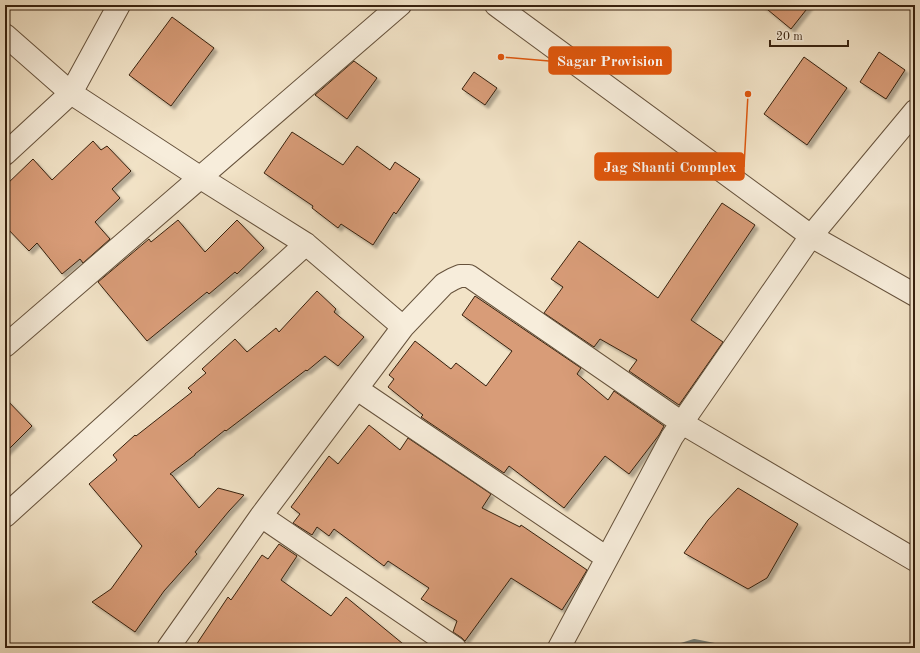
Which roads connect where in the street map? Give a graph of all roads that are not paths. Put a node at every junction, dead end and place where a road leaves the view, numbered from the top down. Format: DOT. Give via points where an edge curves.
graph roads {
  1 [pos="119,5"];
  2 [pos="400,5"];
  3 [pos="496,5"];
  4 [pos="5,35"];
  5 [pos="71,93"];
  6 [pos="915,111"];
  7 [pos="5,154"];
  8 [pos="200,178"];
  9 [pos="811,236"];
  10 [pos="306,244"];
  11 [pos="915,295"];
  12 [pos="403,327"];
  13 [pos="5,346"];
  14 [pos="357,389"];
  15 [pos="682,423"];
  16 [pos="5,516"];
  17 [pos="261,516"];
  18 [pos="607,558"];
  19 [pos="915,560"];
  20 [pos="168,648"];
  21 [pos="455,648"];
  22 [pos="559,648"];
  1 -- 5 [label="street"];
  2 -- 8 [label="street"];
  3 -- 9 [label="street"];
  4 -- 5 [label="street"];
  5 -- 7 [label="street"];
  5 -- 8 [label="street"];
  6 -- 9 [label="street"];
  8 -- 10 [label="street"];
  8 -- 13 [label="street"];
  9 -- 11 [label="street"];
  9 -- 15 [label="street"];
  10 -- 12 [label="street"];
  10 -- 16 [label="street"];
  12 -- 14 [label="street"];
  12 -- 15 [label="street" via="444,284 460,276 469,276"];
  14 -- 17 [label="street"];
  14 -- 18 [label="street"];
  15 -- 18 [label="street"];
  15 -- 19 [label="street"];
  17 -- 20 [label="street"];
  17 -- 21 [label="street"];
  18 -- 22 [label="street"];
}
